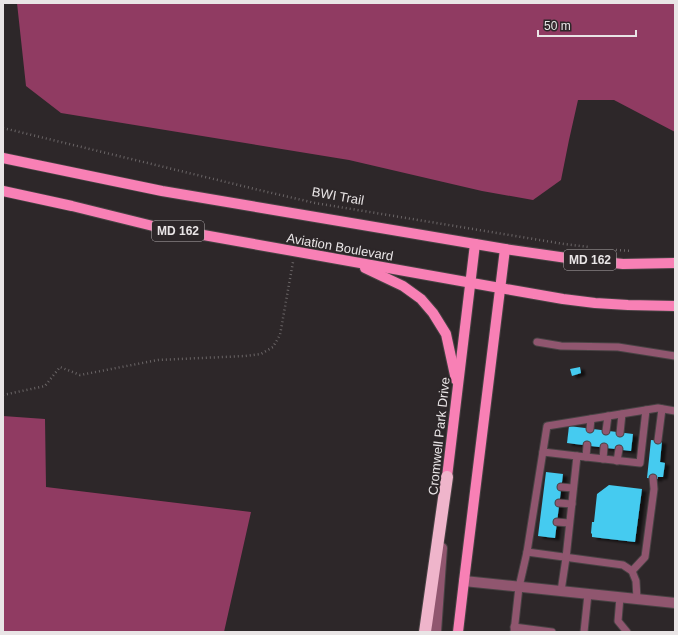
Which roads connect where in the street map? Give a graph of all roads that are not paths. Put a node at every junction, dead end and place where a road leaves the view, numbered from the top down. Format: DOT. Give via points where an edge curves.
graph roads {
  1 [pos="3,158"];
  2 [pos="3,191"];
  3 [pos="475,244"];
  4 [pos="505,249"];
  5 [pos="355,262"];
  6 [pos="675,263"];
  7 [pos="470,283"];
  8 [pos="500,288"];
  9 [pos="672,306"];
  10 [pos="537,342"];
  11 [pos="675,356"];
  12 [pos="457,388"];
  13 [pos="662,409"];
  14 [pos="646,410"];
  15 [pos="675,411"];
  16 [pos="622,414"];
  17 [pos="608,416"];
  18 [pos="591,419"];
  19 [pos="590,429"];
  20 [pos="606,431"];
  21 [pos="620,432"];
  22 [pos="658,440"];
  23 [pos="588,445"];
  24 [pos="604,448"];
  25 [pos="618,449"];
  26 [pos="543,452"];
  27 [pos="577,456"];
  28 [pos="586,457"];
  29 [pos="603,459"];
  30 [pos="617,461"];
  31 [pos="447,477"];
  32 [pos="653,478"];
  33 [pos="561,487"];
  34 [pos="573,488"];
  35 [pos="559,503"];
  36 [pos="572,504"];
  37 [pos="532,520"];
  38 [pos="540,521"];
  39 [pos="557,522"];
  40 [pos="569,523"];
  41 [pos="527,552"];
  42 [pos="566,558"];
  43 [pos="632,571"];
  44 [pos="464,582"];
  45 [pos="519,587"];
  46 [pos="561,591"];
  47 [pos="588,594"];
  48 [pos="620,597"];
  49 [pos="637,599"];
  50 [pos="675,602"];
  51 [pos="514,630"];
  52 [pos="425,632"];
  53 [pos="436,632"];
  54 [pos="458,632"];
  55 [pos="548,632"];
  56 [pos="584,632"];
  57 [pos="627,632"];
  1 -- 3 [label="main road, Aviation Boulevard / MD 162" via="162,191"];
  2 -- 5 [label="main road, Aviation Boulevard / MD 162" via="153,226"];
  3 -- 4 [label="main road, Aviation Boulevard / MD 162"];
  3 -- 7 [label="main road, Cromwell Park Drive"];
  4 -- 6 [label="main road, Aviation Boulevard / MD 162" via="624,264"];
  4 -- 8 [label="main road"];
  5 -- 7 [label="main road, Aviation Boulevard / MD 162"];
  5 -- 12 [label="main road" via="402,286 433,312 446,334"];
  7 -- 8 [label="main road, Aviation Boulevard / MD 162"];
  7 -- 12 [label="main road, Cromwell Park Drive"];
  8 -- 9 [label="main road, Aviation Boulevard / MD 162" via="596,303"];
  8 -- 44 [label="main road"];
  10 -- 11 [label="lane" via="561,346 618,348"];
  12 -- 31 [label="main road, Cromwell Park Drive"];
  13 -- 14 [label="lane"];
  13 -- 15 [label="lane"];
  13 -- 22 [label="lane"];
  14 -- 16 [label="lane"];
  14 -- 30 [label="lane" via="640,463"];
  16 -- 17 [label="lane"];
  16 -- 21 [label="lane"];
  17 -- 18 [label="lane"];
  17 -- 20 [label="lane"];
  18 -- 19 [label="lane"];
  18 -- 26 [label="lane" via="547,426"];
  23 -- 28 [label="lane"];
  24 -- 29 [label="lane"];
  25 -- 30 [label="lane"];
  26 -- 27 [label="lane"];
  26 -- 37 [label="lane" via="539,501"];
  27 -- 28 [label="lane"];
  27 -- 34 [label="lane"];
  28 -- 29 [label="lane"];
  29 -- 30 [label="lane"];
  31 -- 52 [label="highway"];
  31 -- 53 [label="street, Cromwell Park Drive"];
  32 -- 43 [label="lane" via="654,489 644,557"];
  33 -- 34 [label="lane"];
  34 -- 36 [label="lane"];
  35 -- 36 [label="lane"];
  36 -- 40 [label="lane"];
  37 -- 38 [label="lane"];
  37 -- 41 [label="lane"];
  39 -- 40 [label="lane"];
  40 -- 42 [label="lane"];
  41 -- 42 [label="lane"];
  41 -- 45 [label="lane"];
  42 -- 43 [label="lane" via="623,565"];
  42 -- 46 [label="lane"];
  43 -- 49 [label="lane" via="636,581"];
  44 -- 45 [label="street"];
  44 -- 54 [label="main road"];
  45 -- 46 [label="street"];
  45 -- 51 [label="lane"];
  46 -- 47 [label="street"];
  47 -- 48 [label="street"];
  47 -- 56 [label="lane"];
  48 -- 49 [label="street"];
  48 -- 57 [label="lane" via="618,622"];
  49 -- 50 [label="street"];
  51 -- 55 [label="lane"];
}
